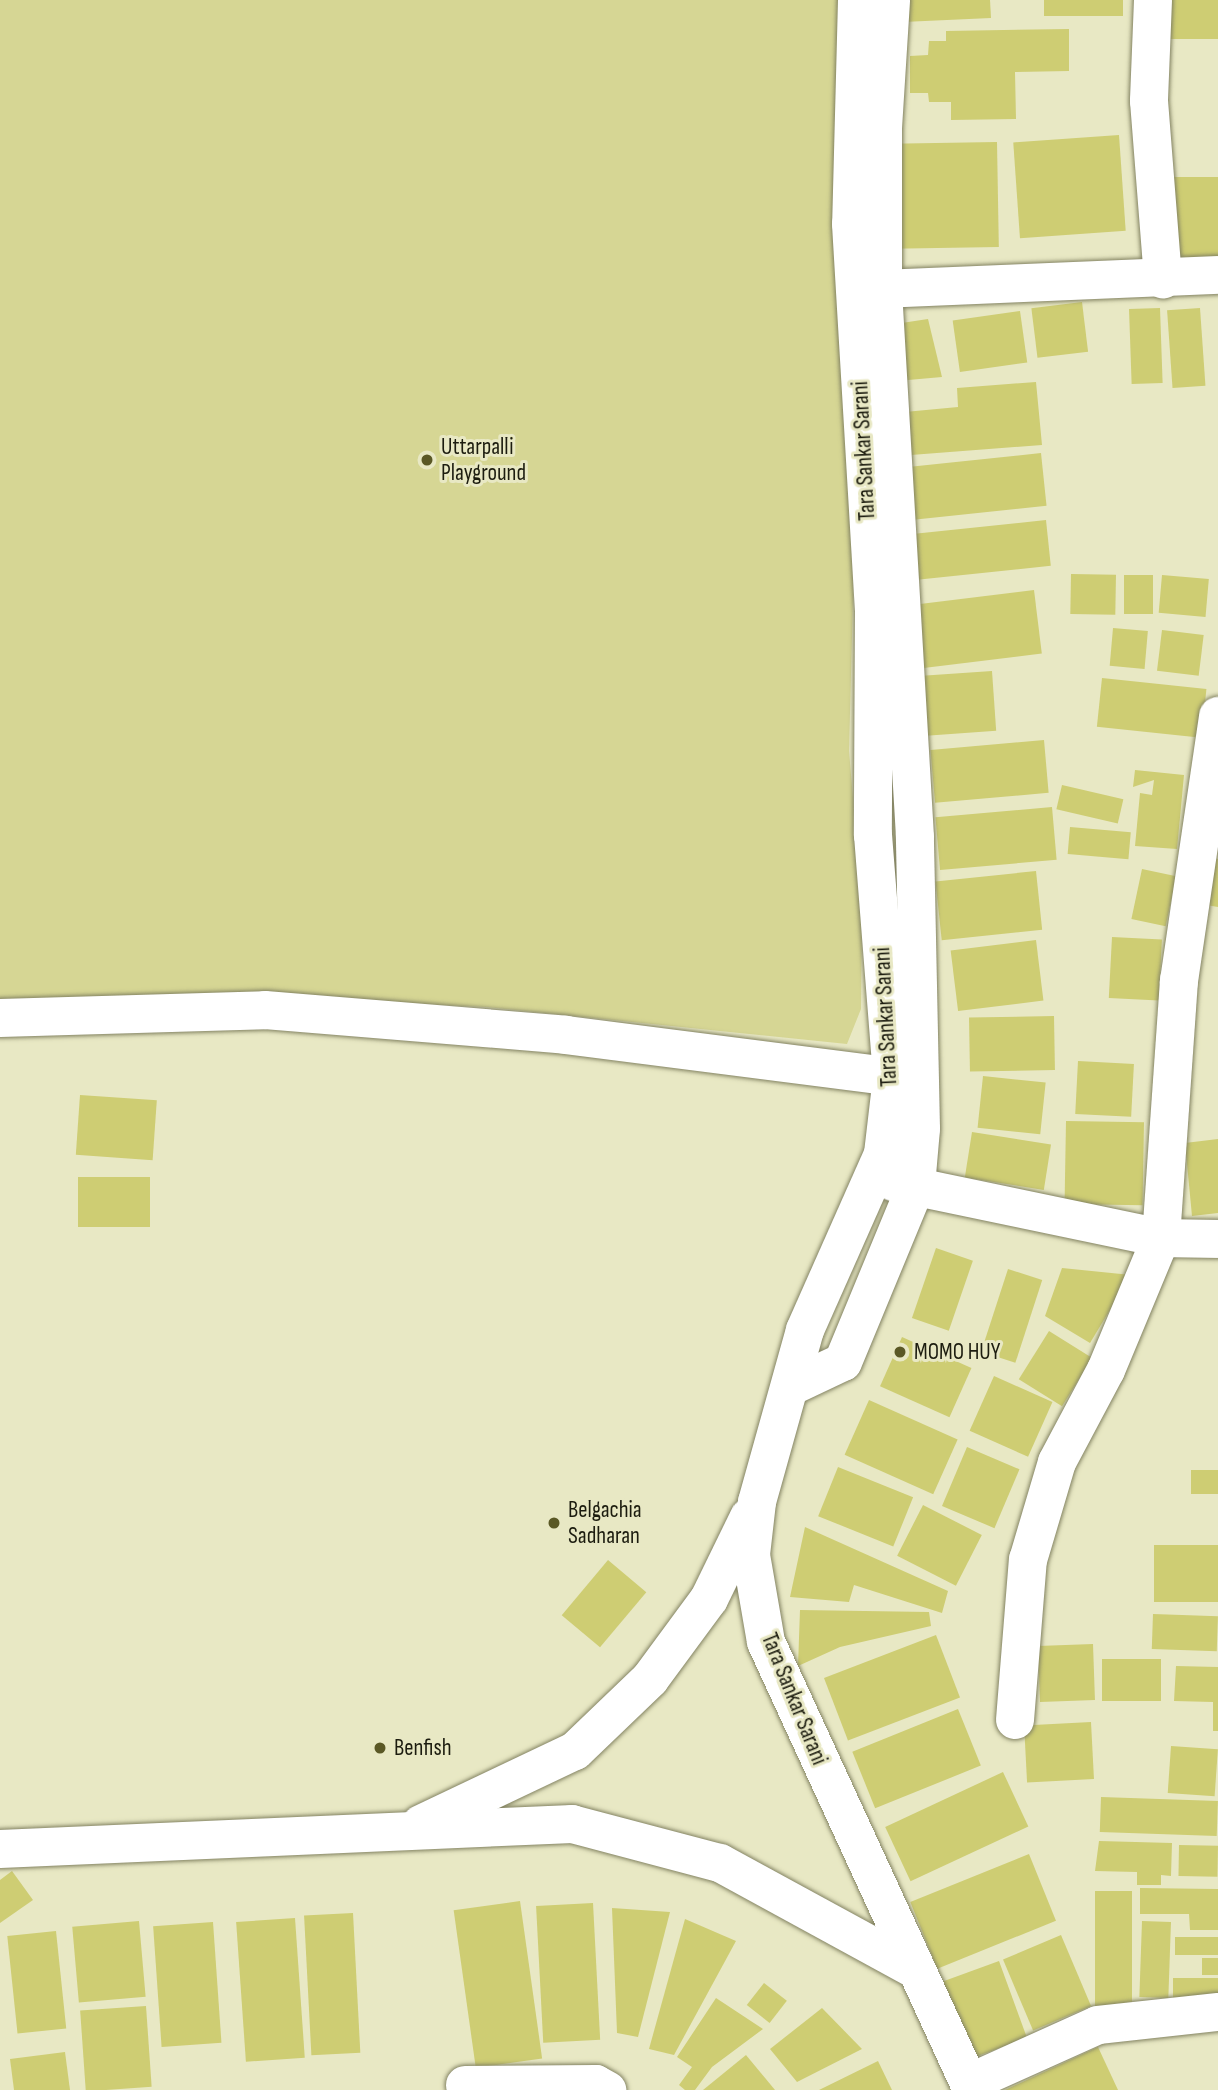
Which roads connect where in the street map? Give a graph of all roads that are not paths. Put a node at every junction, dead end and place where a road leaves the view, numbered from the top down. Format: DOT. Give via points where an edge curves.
graph roads {
  1 [pos="857,0"];
  2 [pos="891,0"];
  3 [pos="1153,0"];
  4 [pos="1218,275"];
  5 [pos="1163,279"];
  6 [pos="870,290"];
  7 [pos="1218,716"];
  8 [pos="0,1018"];
  9 [pos="892,1077"];
  10 [pos="873,1178"];
  11 [pos="916,1186"];
  12 [pos="1161,1238"];
  13 [pos="1218,1239"];
  14 [pos="792,1386"];
  15 [pos="757,1502"];
  16 [pos="1014,1720"];
  17 [pos="403,1832"];
  18 [pos="0,1849"];
  19 [pos="911,1968"];
  20 [pos="1218,2012"];
  21 [pos="971,2086"];
  22 [pos="455,2088"];
  23 [pos="607,2090"];
  1 -- 6 [label="street, Tara Sankar Sarani" via="851,214"];
  2 -- 6 [label="street"];
  3 -- 5 [label="street" via="1149,101"];
  4 -- 5 [label="street"];
  5 -- 6 [label="street"];
  6 -- 9 [label="street, Tara Sankar Sarani" via="873,835"];
  6 -- 11 [label="street" via="915,837 920,1129"];
  7 -- 12 [label="street" via="1179,981"];
  8 -- 9 [label="street" via="265,1010 566,1035"];
  9 -- 10 [label="street, Tara Sankar Sarani" via="883,1154"];
  10 -- 11 [label="street"];
  10 -- 14 [label="street, Tara Sankar Sarani" via="805,1331"];
  11 -- 12 [label="street"];
  11 -- 14 [label="street" via="843,1362"];
  12 -- 13 [label="street"];
  12 -- 16 [label="street" via="1050,1487 1028,1560"];
  14 -- 15 [label="street, Tara Sankar Sarani"];
  15 -- 17 [label="street" via="709,1599 650,1679 575,1751"];
  15 -- 19 [label="street, Tara Sankar Sarani" via="751,1555 766,1642"];
  17 -- 18 [label="street"];
  17 -- 19 [label="street" via="572,1824 707,1859"];
  19 -- 21 [label="street, Tara Sankar Sarani"];
  20 -- 21 [label="street" via="1098,2025"];
  22 -- 23 [label="street" via="596,2084"];
}
